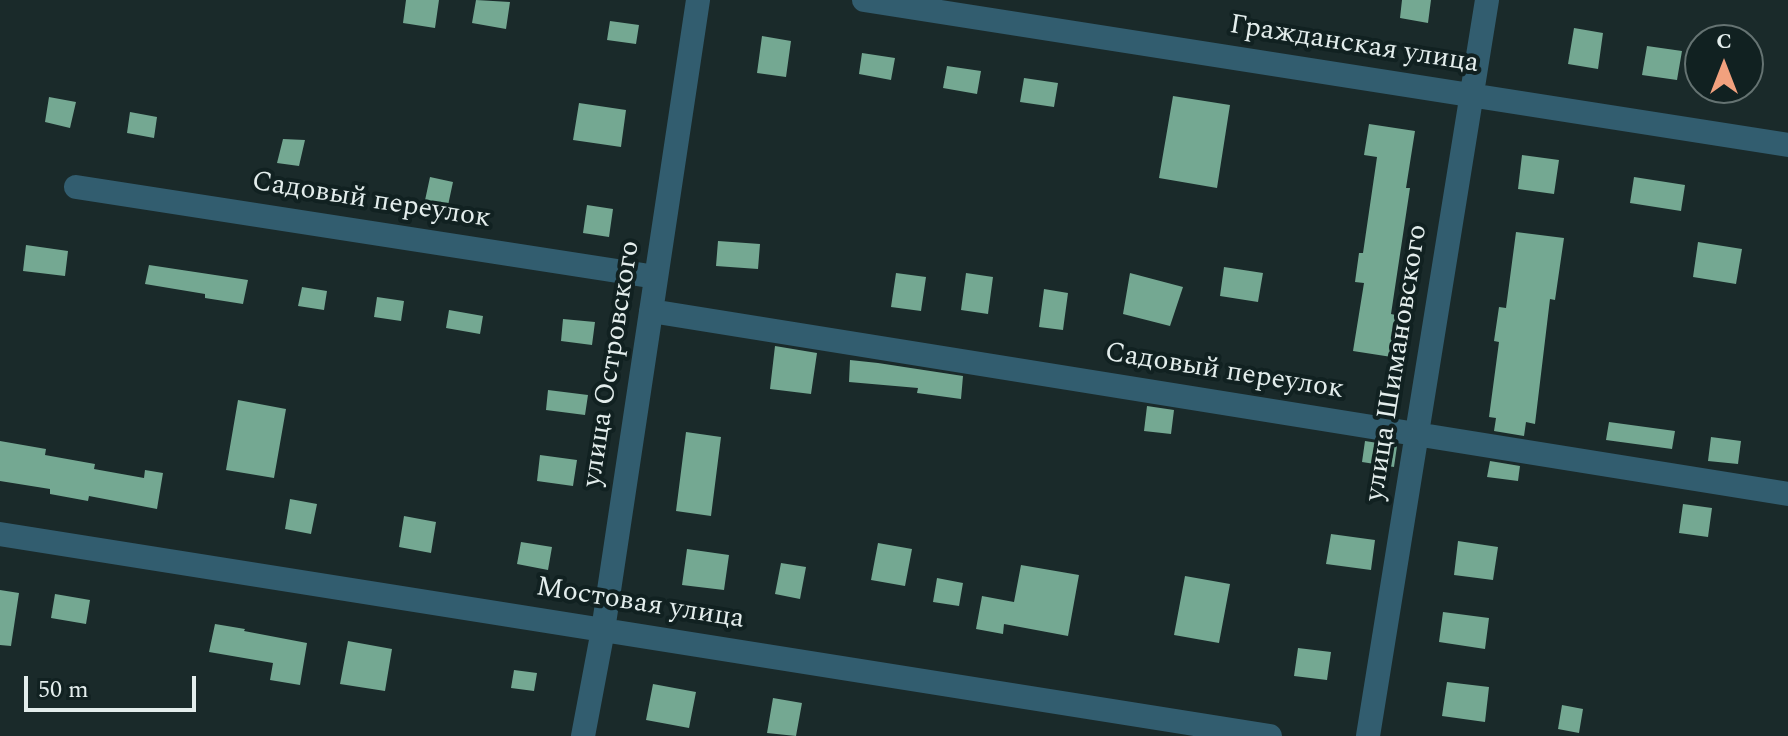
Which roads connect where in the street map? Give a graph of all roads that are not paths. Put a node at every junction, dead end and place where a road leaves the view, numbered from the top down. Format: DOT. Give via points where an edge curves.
graph roads {
  1 [pos="698,0"];
  2 [pos="864,0"];
  3 [pos="1487,0"];
  4 [pos="939,6"];
  5 [pos="1472,94"];
  6 [pos="1788,145"];
  7 [pos="76,187"];
  8 [pos="656,277"];
  9 [pos="651,311"];
  10 [pos="1417,435"];
  11 [pos="1788,494"];
  12 [pos="0,534"];
  13 [pos="603,630"];
  14 [pos="583,736"];
  15 [pos="1270,736"];
  16 [pos="1368,736"];
  1 -- 8 [label="street, улица Островского"];
  2 -- 4 [label="street, Гражданская улица"];
  3 -- 5 [label="street, улица Шимановского"];
  4 -- 5 [label="street, Гражданская улица"];
  5 -- 6 [label="street, Гражданская улица"];
  5 -- 10 [label="street, улица Шимановского"];
  7 -- 8 [label="street, Садовый переулок"];
  8 -- 9 [label="street, улица Островского"];
  9 -- 10 [label="street, Садовый переулок"];
  9 -- 13 [label="street, улица Островского"];
  10 -- 11 [label="street, Садовый переулок"];
  10 -- 16 [label="street, улица Шимановского"];
  12 -- 13 [label="street, Мостовая улица"];
  13 -- 14 [label="street, улица Островского"];
  13 -- 15 [label="street, Мостовая улица"];
}
